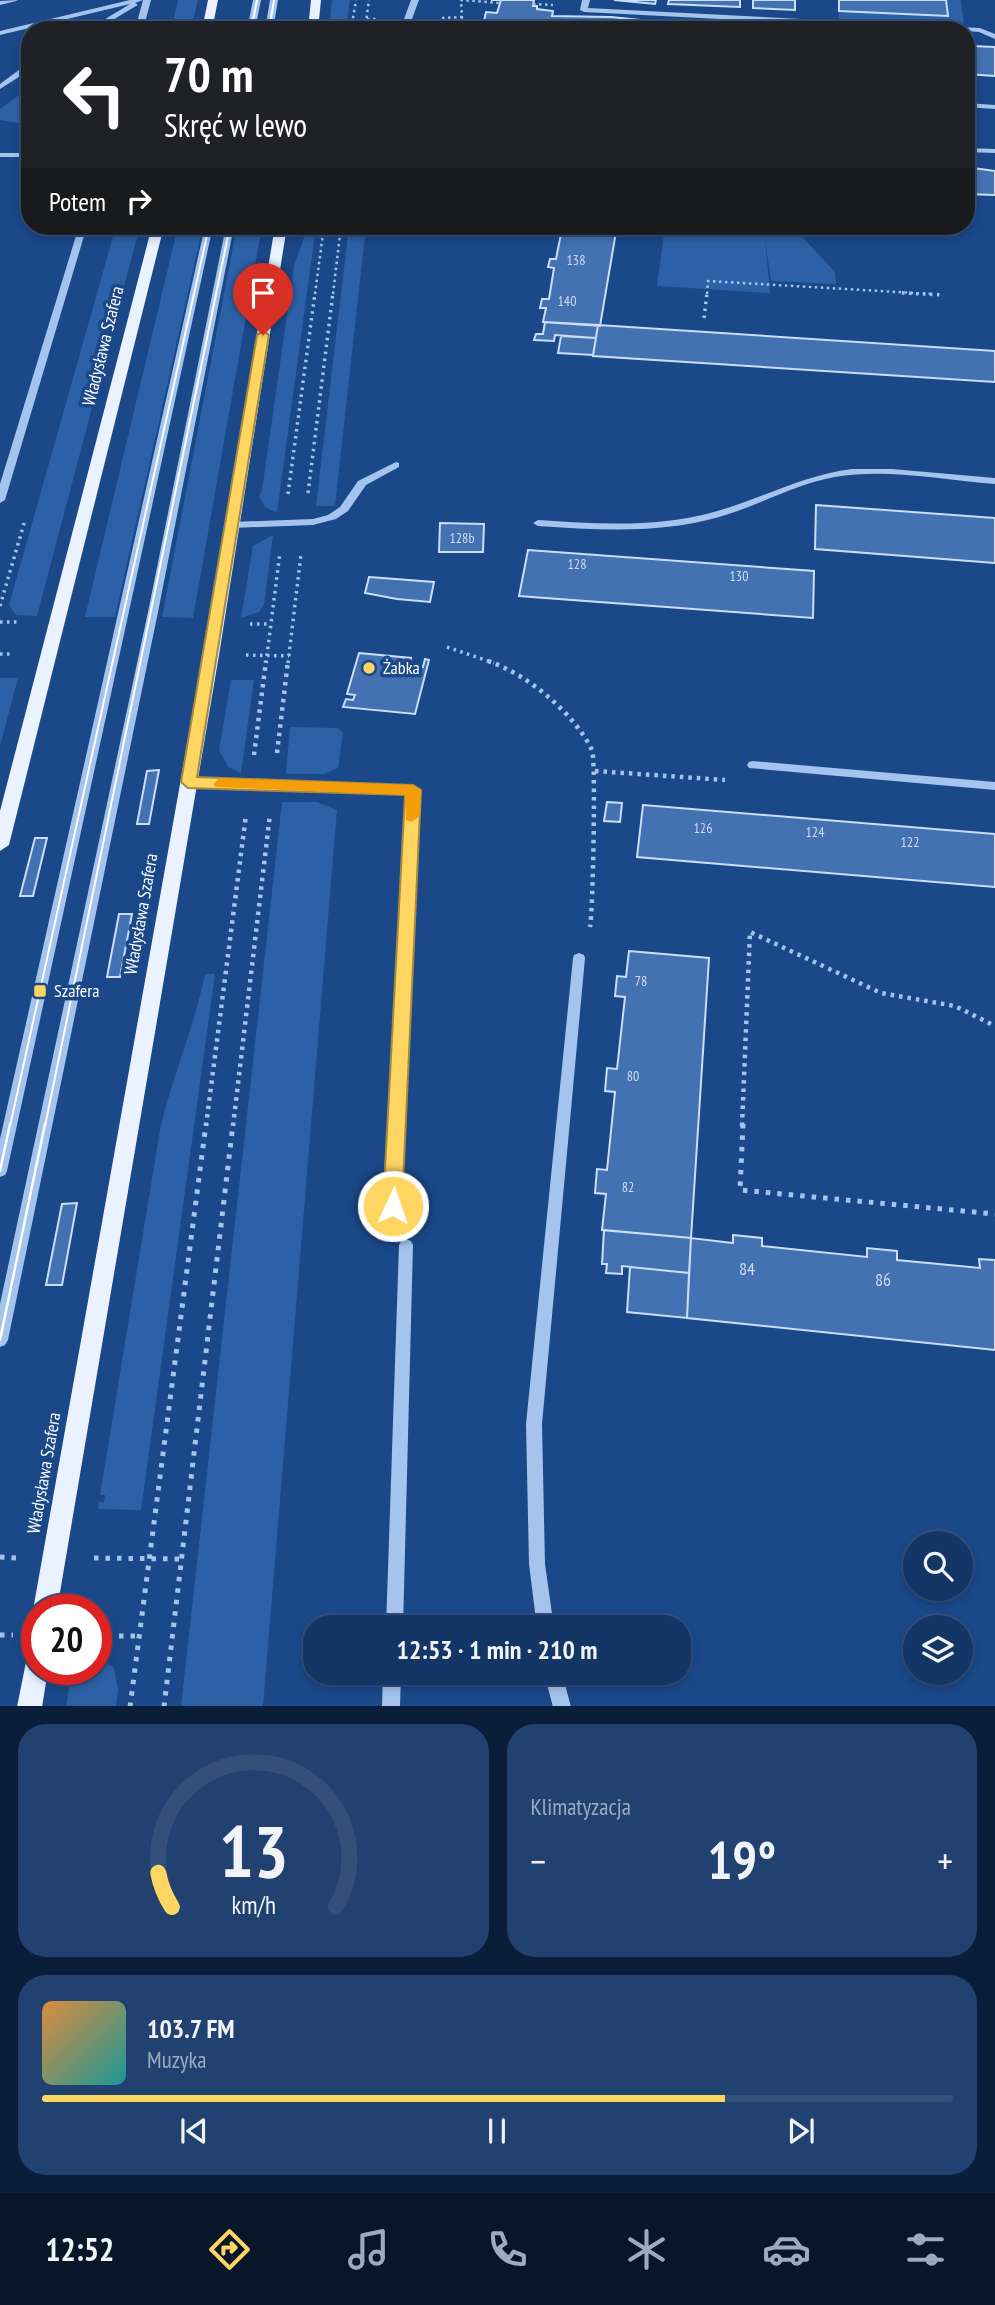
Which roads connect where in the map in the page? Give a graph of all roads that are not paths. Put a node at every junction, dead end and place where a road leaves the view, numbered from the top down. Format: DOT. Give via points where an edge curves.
graph roads {
  1 [pos="14,0"];
  2 [pos="143,0"];
  3 [pos="214,0"];
  4 [pos="257,0"];
  5 [pos="274,0"];
  6 [pos="316,0"];
  7 [pos="415,0"];
  8 [pos="586,0"];
  9 [pos="0,3"];
  10 [pos="52,21"];
  11 [pos="106,21"];
  12 [pos="140,21"];
  13 [pos="209,21"];
  14 [pos="253,21"];
  15 [pos="270,21"];
  16 [pos="314,21"];
  17 [pos="407,21"];
  18 [pos="802,21"];
  19 [pos="21,28"];
  20 [pos="975,30"];
  21 [pos="0,33"];
  22 [pos="995,37"];
  23 [pos="21,72"];
  24 [pos="0,87"];
  25 [pos="975,106"];
  26 [pos="995,107"];
  27 [pos="975,150"];
  28 [pos="995,151"];
  29 [pos="0,155"];
  30 [pos="21,155"];
  31 [pos="80,235"];
  32 [pos="156,235"];
  33 [pos="207,235"];
  34 [pos="228,235"];
  35 [pos="280,235"];
  36 [pos="396,464"];
  37 [pos="995,481"];
  38 [pos="0,500"];
  39 [pos="538,523"];
  40 [pos="232,525"];
  41 [pos="753,765"];
  42 [pos="188,782"];
  43 [pos="995,786"];
  44 [pos="0,845"];
  45 [pos="579,958"];
  46 [pos="0,1171"];
  47 [pos="393,1206"];
  48 [pos="406,1245"];
  49 [pos="0,1340"];
  50 [pos="48,1594"];
  51 [pos="394,1615"];
  52 [pos="544,1615"];
  53 [pos="33,1685"];
  54 [pos="392,1685"];
  55 [pos="556,1685"];
  56 [pos="29,1706"];
  57 [pos="391,1706"];
  58 [pos="562,1706"];
  1 -- 9 [label="street"];
  2 -- 10 [label="street"];
  2 -- 11 [label="street"];
  2 -- 12 [label="street"];
  3 -- 13 [label="main road"];
  4 -- 14 [label="street"];
  5 -- 15 [label="street"];
  6 -- 16 [label="main road"];
  7 -- 17 [label="street"];
  8 -- 18 [label="street" via="584,10"];
  19 -- 21 [label="street"];
  20 -- 22 [label="street"];
  23 -- 24 [label="street"];
  25 -- 26 [label="street"];
  27 -- 28 [label="street"];
  29 -- 30 [label="street"];
  31 -- 38 [label="street"];
  32 -- 44 [label="main road, Władysława Szafera"];
  33 -- 46 [label="street"];
  34 -- 49 [label="street"];
  35 -- 40 [label="main road, Władysława Szafera"];
  36 -- 40 [label="street" via="362,483 337,515 305,522"];
  37 -- 39 [label="street" via="836,474 738,509 679,523 639,527"];
  40 -- 42 [label="main road, Władysława Szafera"];
  41 -- 43 [label="street"];
  42 -- 47 [label="street" via="413,790"];
  42 -- 50 [label="main road, Władysława Szafera"];
  45 -- 52 [label="street" via="534,1424 537,1564"];
  48 -- 51 [label="street"];
  53 -- 56 [label="main road"];
  54 -- 57 [label="street"];
  55 -- 58 [label="street"];
}
